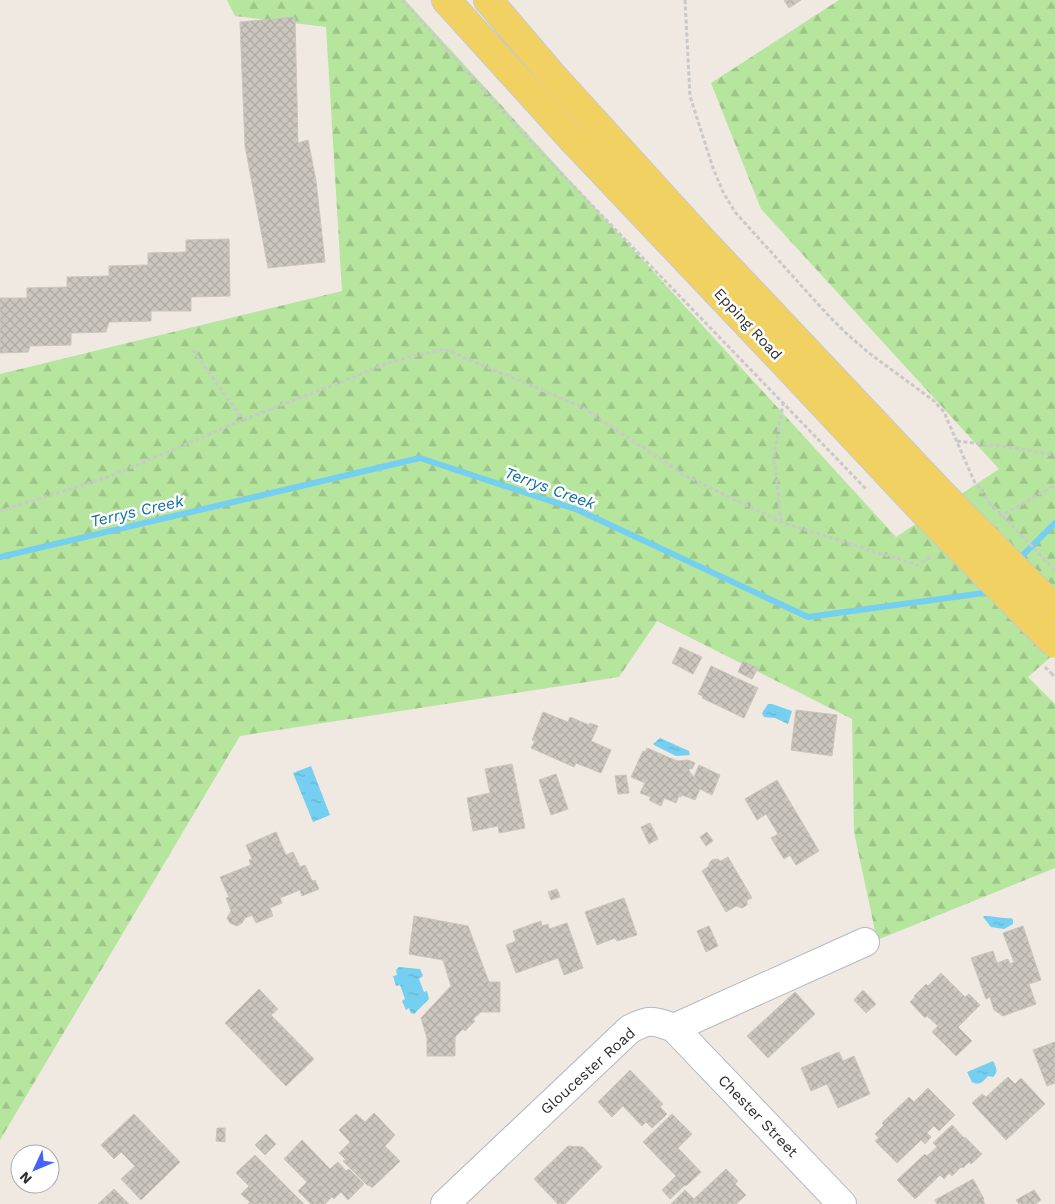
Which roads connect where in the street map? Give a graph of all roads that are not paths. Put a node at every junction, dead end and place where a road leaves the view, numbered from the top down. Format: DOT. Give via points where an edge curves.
graph roads {
  1 [pos="446,0"];
  2 [pos="488,0"];
  3 [pos="932,502"];
  4 [pos="1055,609"];
  5 [pos="1055,644"];
  6 [pos="865,942"];
  7 [pos="674,1028"];
  8 [pos="445,1204"];
  9 [pos="842,1204"];
  1 -- 3 [label="main road, Epping Road" via="789,368"];
  2 -- 3 [label="main road, Epping Road"];
  3 -- 4 [label="main road, Epping Road, bridge"];
  3 -- 5 [label="main road, Epping Road, bridge"];
  6 -- 7 [label="street"];
  7 -- 8 [label="street, Gloucester Road" via="658,1022 643,1022 630,1029"];
  7 -- 9 [label="street, Chester Street"];
}
